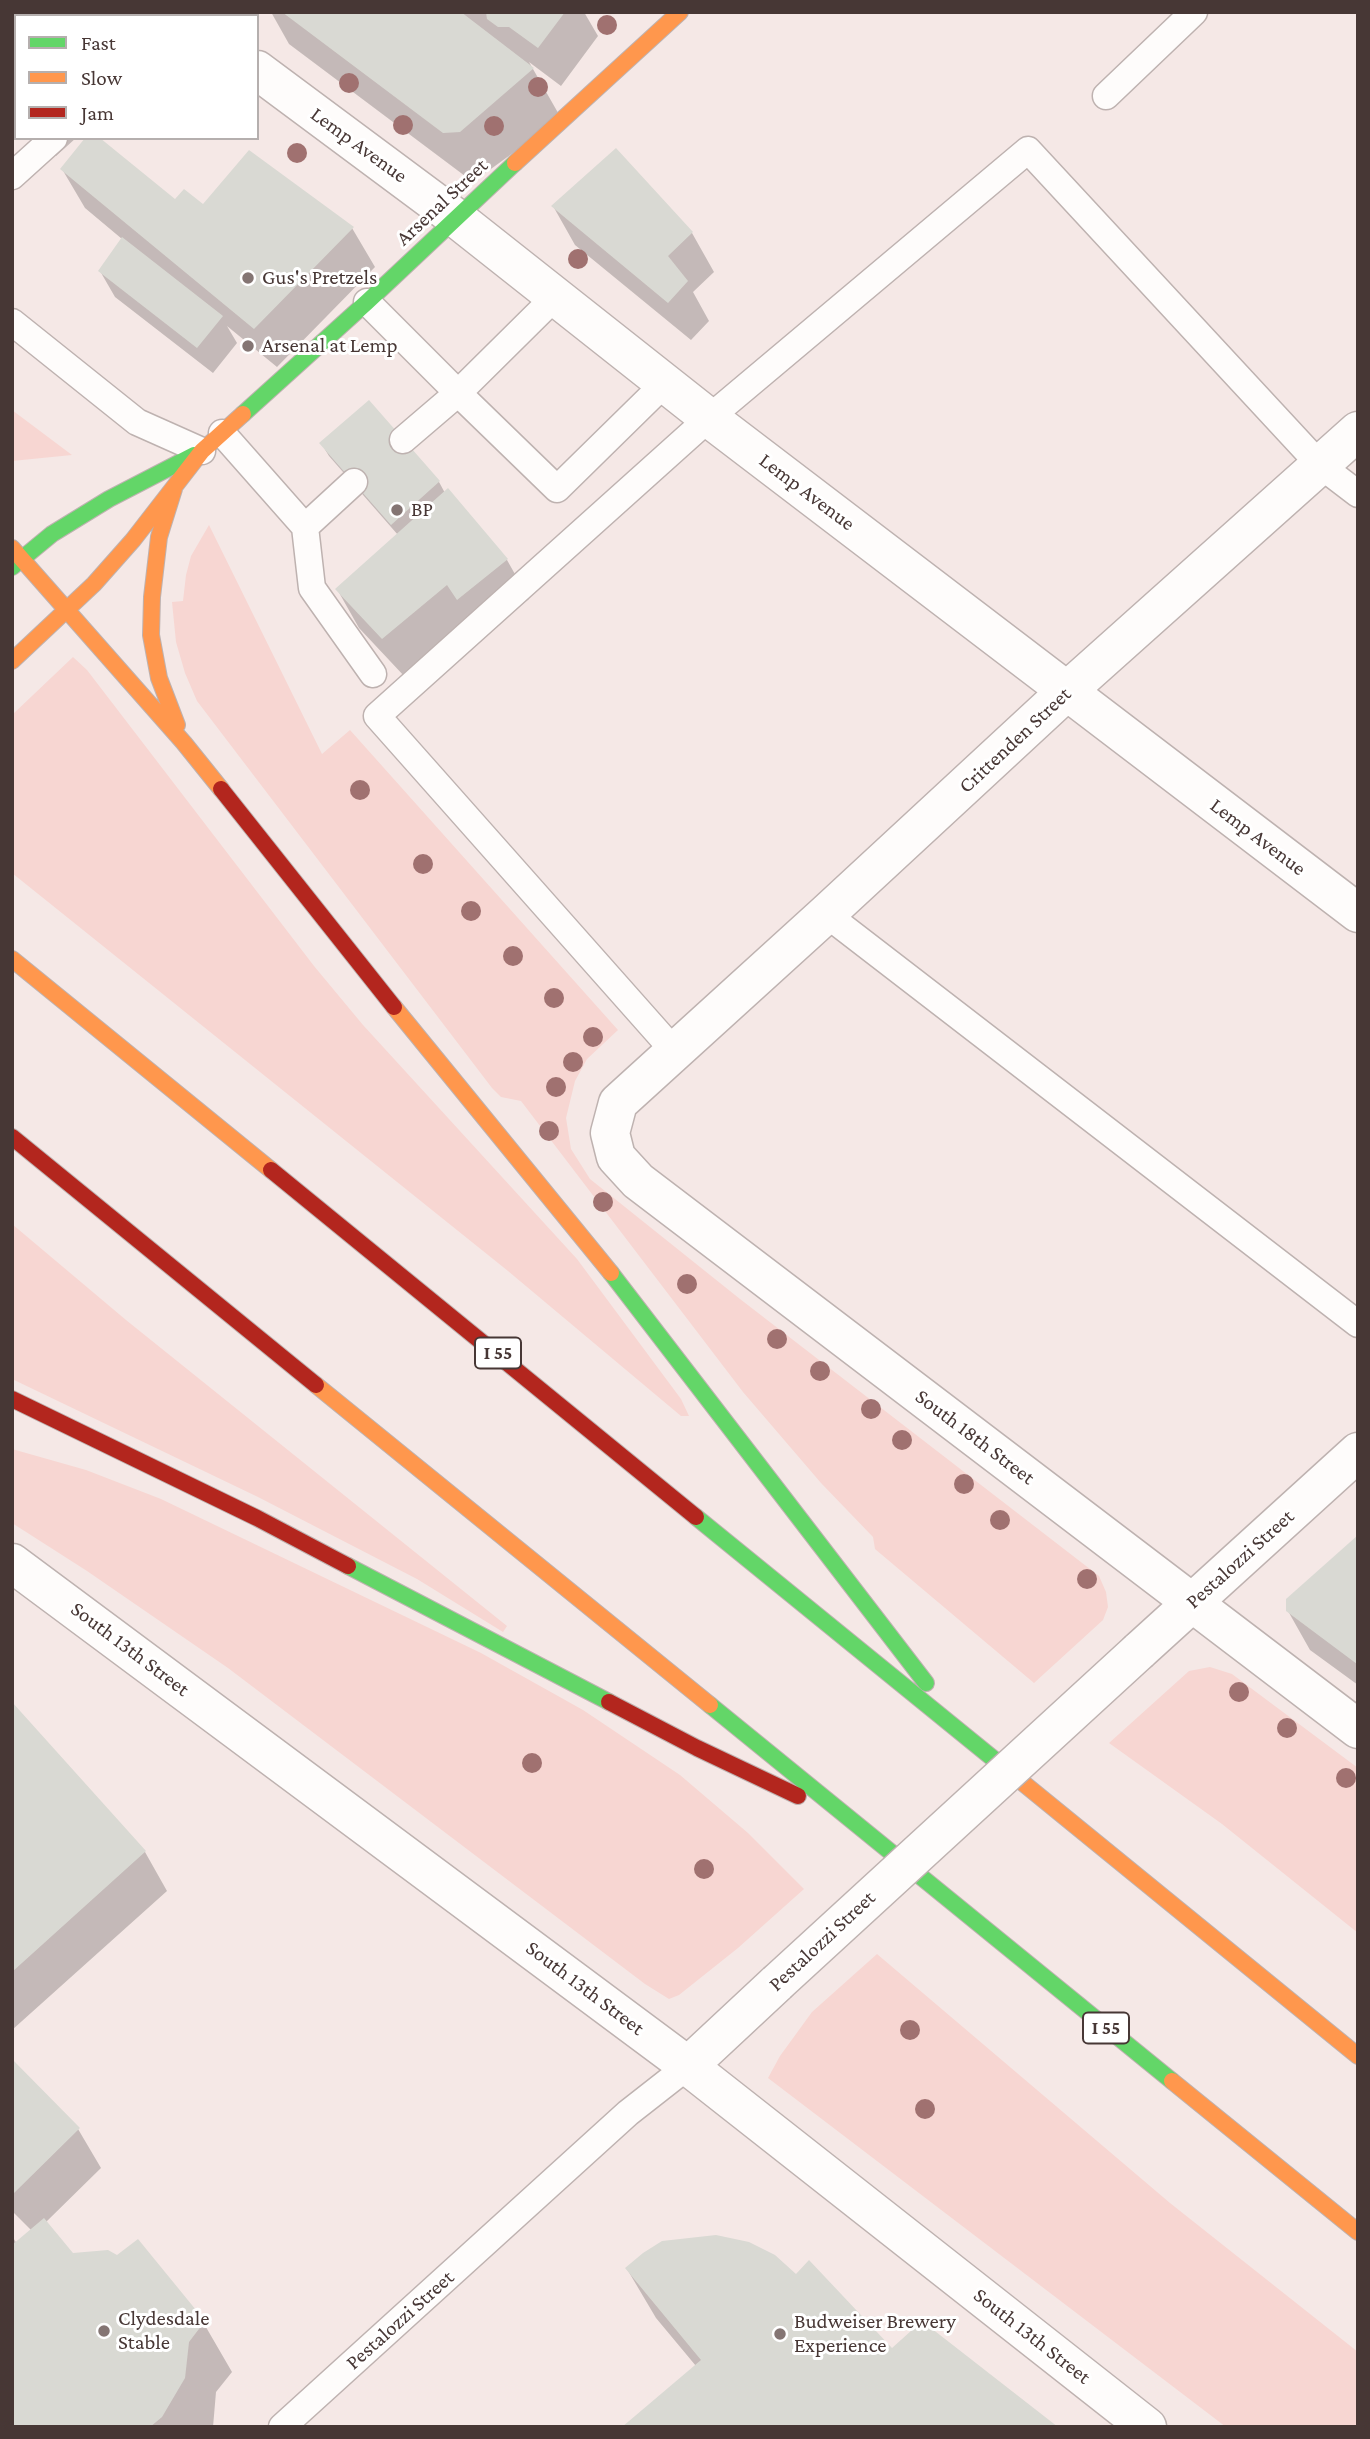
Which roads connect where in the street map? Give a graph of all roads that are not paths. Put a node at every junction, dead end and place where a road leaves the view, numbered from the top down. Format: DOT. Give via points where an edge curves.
graph roads {
  1 [pos="680,12"];
  2 [pos="1194,12"];
  3 [pos="259,72"];
  4 [pos="1106,96"];
  5 [pos="52,140"];
  6 [pos="12,176"];
  7 [pos="456,218"];
  8 [pos="555,297"];
  9 [pos="367,302"];
  10 [pos="12,322"];
  11 [pos="666,382"];
  12 [pos="458,393"];
  13 [pos="709,418"];
  14 [pos="1358,431"];
  15 [pos="222,433"];
  16 [pos="403,440"];
  17 [pos="202,451"];
  18 [pos="1320,466"];
  19 [pos="354,482"];
  20 [pos="174,489"];
  21 [pos="1358,494"];
  22 [pos="306,527"];
  23 [pos="15,558"];
  24 [pos="67,611"];
  25 [pos="12,661"];
  26 [pos="373,674"];
  27 [pos="1067,691"];
  28 [pos="184,743"];
  29 [pos="1358,913"];
  30 [pos="826,914"];
  31 [pos="12,959"];
  32 [pos="675,1052"];
  33 [pos="610,1133"];
  34 [pos="12,1137"];
  35 [pos="1358,1324"];
  36 [pos="12,1399"];
  37 [pos="1358,1451"];
  38 [pos="12,1563"];
  39 [pos="1193,1602"];
  40 [pos="1358,1729"];
  41 [pos="967,1737"];
  42 [pos="853,1823"];
  43 [pos="1358,2056"];
  44 [pos="688,2066"];
  45 [pos="1358,2232"];
  46 [pos="282,2427"];
  47 [pos="1147,2427"];
  1 -- 7 [label="main road, Arsenal Street"];
  2 -- 4 [label="lane"];
  3 -- 7 [label="street, Lemp Avenue"];
  5 -- 6 [label="lane"];
  7 -- 8 [label="street, Lemp Avenue"];
  7 -- 9 [label="main road, Arsenal Street"];
  8 -- 11 [label="street, Lemp Avenue"];
  8 -- 12 [label="lane"];
  9 -- 12 [label="lane"];
  9 -- 15 [label="main road, Arsenal Street"];
  10 -- 17 [label="lane" via="137,422"];
  11 -- 12 [label="lane" via="557,489"];
  11 -- 13 [label="street, Lemp Avenue"];
  12 -- 16 [label="lane"];
  13 -- 18 [label="lane" via="1028,150"];
  13 -- 27 [label="street, Lemp Avenue"];
  13 -- 32 [label="lane" via="377,716"];
  14 -- 18 [label="street, Crittenden Street"];
  15 -- 17 [label="main road, Arsenal Street"];
  15 -- 22 [label="lane"];
  17 -- 20 [label="main road, Arsenal Street"];
  17 -- 23 [label="main road, Arsenal Street" via="109,499"];
  18 -- 21 [label="lane"];
  18 -- 27 [label="street, Crittenden Street"];
  19 -- 22 [label="lane"];
  20 -- 24 [label="main road, Arsenal Street"];
  20 -- 28 [label="main road" via="159,537 151,635 159,678"];
  22 -- 26 [label="lane" via="312,588"];
  23 -- 24 [label="main road"];
  24 -- 25 [label="main road, Arsenal Street"];
  24 -- 28 [label="main road"];
  27 -- 29 [label="street, Lemp Avenue"];
  27 -- 30 [label="street, Crittenden Street"];
  28 -- 41 [label="main road" via="591,1247"];
  30 -- 32 [label="street, Crittenden Street"];
  30 -- 35 [label="lane"];
  31 -- 41 [label="main road, I 55"];
  32 -- 33 [label="street, Crittenden Street" via="618,1103"];
  33 -- 39 [label="street, South 18th Street" via="616,1157 638,1181"];
  34 -- 42 [label="main road, I 55"];
  36 -- 42 [label="main road" via="257,1518 697,1748"];
  37 -- 39 [label="street, Pestalozzi Street"];
  38 -- 44 [label="street, South 13th Street"];
  39 -- 40 [label="street, South 18th Street"];
  39 -- 44 [label="street, Pestalozzi Street, bridge"];
  41 -- 43 [label="main road, I 55"];
  42 -- 45 [label="main road, I 55"];
  44 -- 46 [label="lane, Pestalozzi Street" via="628,2113"];
  44 -- 47 [label="street, South 13th Street"];
}
